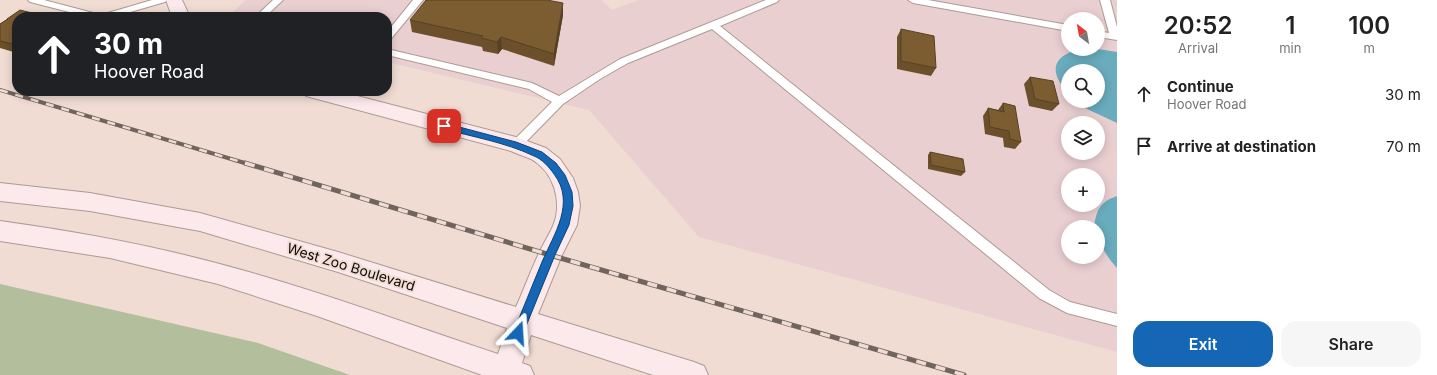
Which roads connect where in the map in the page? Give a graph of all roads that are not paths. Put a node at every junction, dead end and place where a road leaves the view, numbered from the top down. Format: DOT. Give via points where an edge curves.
graph roads {
  1 [pos="33,0"];
  2 [pos="162,0"];
  3 [pos="174,0"];
  4 [pos="278,0"];
  5 [pos="418,0"];
  6 [pos="774,0"];
  7 [pos="913,0"];
  8 [pos="1106,0"];
  9 [pos="82,12"];
  10 [pos="120,12"];
  11 [pos="179,12"];
  12 [pos="265,12"];
  13 [pos="713,25"];
  14 [pos="1061,27"];
  15 [pos="392,32"];
  16 [pos="1105,35"];
  17 [pos="1116,37"];
  18 [pos="392,53"];
  19 [pos="332,96"];
  20 [pos="559,101"];
  21 [pos="516,145"];
  22 [pos="0,192"];
  23 [pos="0,231"];
  24 [pos="523,320"];
  25 [pos="1117,320"];
  26 [pos="510,373"];
  27 [pos="694,375"];
  1 -- 9 [label="lane"];
  2 -- 10 [label="lane"];
  3 -- 11 [label="main road"];
  4 -- 12 [label="lane"];
  5 -- 15 [label="lane"];
  6 -- 13 [label="lane"];
  7 -- 14 [label="lane"];
  8 -- 17 [label="lane"];
  13 -- 20 [label="lane" via="624,61"];
  13 -- 25 [label="lane" via="1044,294 1068,307"];
  16 -- 17 [label="lane"];
  18 -- 20 [label="lane" via="532,86"];
  19 -- 21 [label="main road"];
  20 -- 21 [label="lane"];
  21 -- 24 [label="main road" via="539,154 552,165 562,178 568,206 564,225"];
  22 -- 24 [label="main road, West Zoo Boulevard" via="90,202 200,222"];
  23 -- 26 [label="main road" via="114,249 185,265 288,295"];
  24 -- 26 [label="main road"];
  24 -- 27 [label="main road, West Zoo Boulevard"];
}
